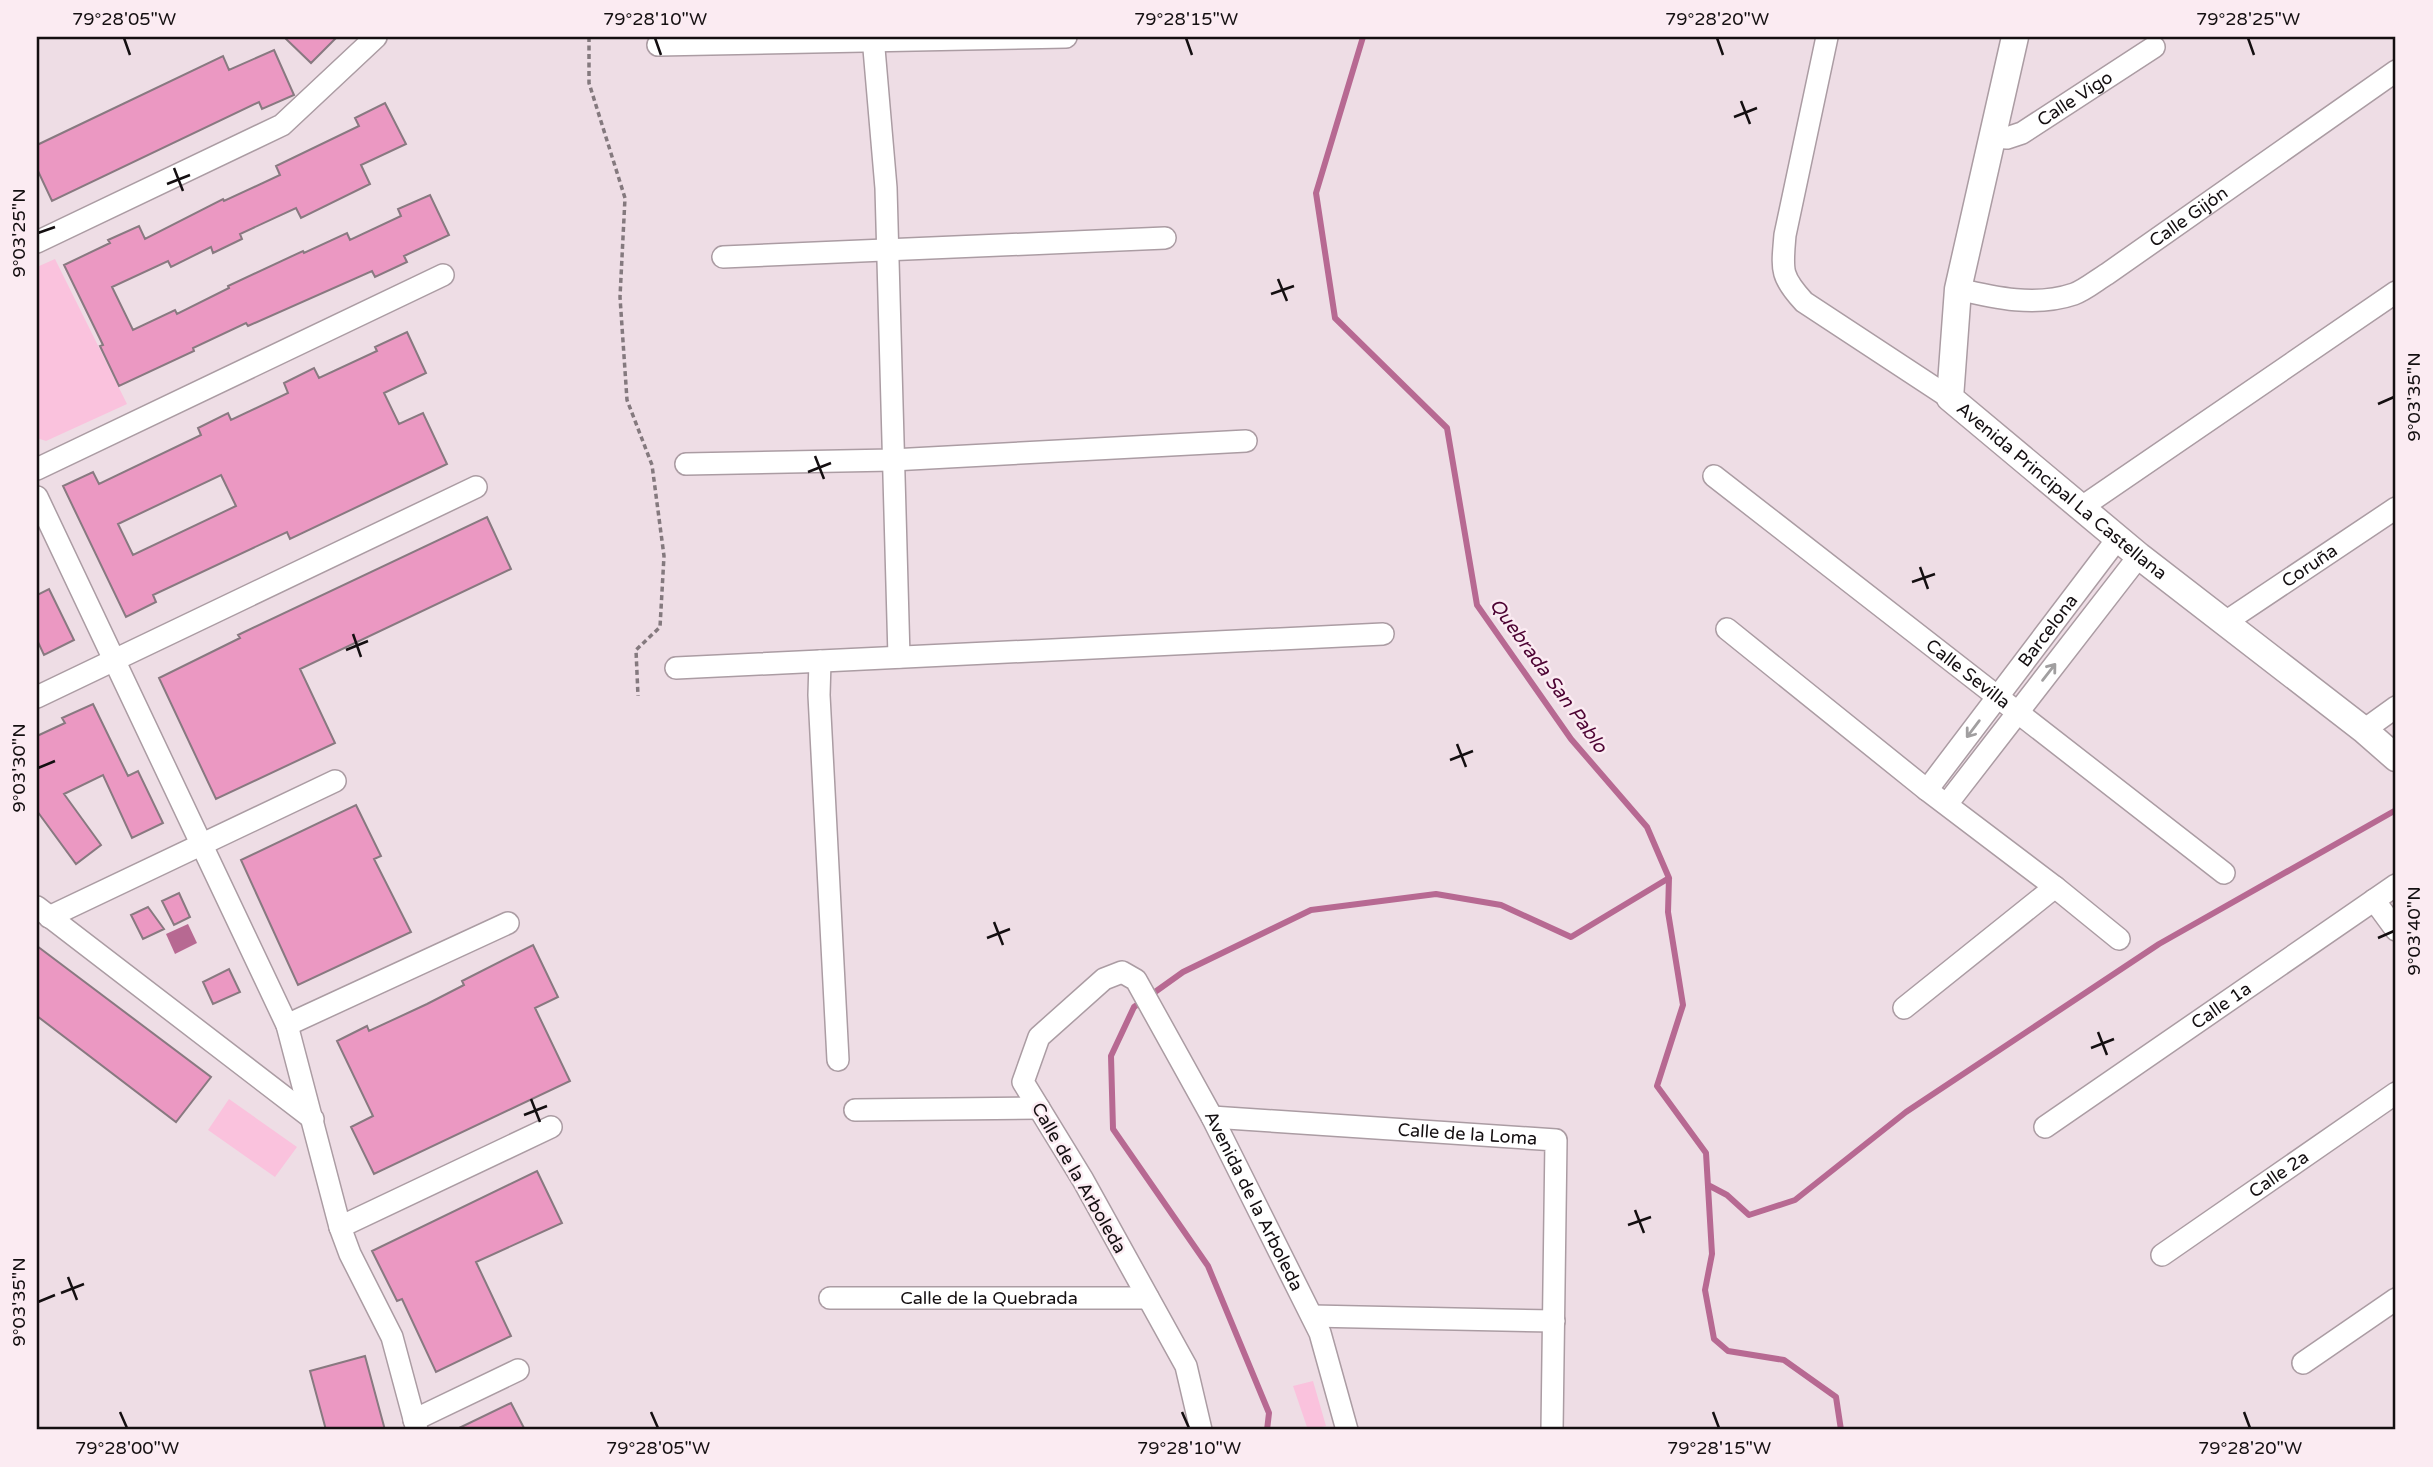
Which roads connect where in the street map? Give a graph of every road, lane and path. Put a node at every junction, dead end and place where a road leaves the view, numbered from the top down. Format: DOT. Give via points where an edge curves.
graph roads {
  1 [pos="376,37"];
  2 [pos="589,37"];
  3 [pos="1066,37"];
  4 [pos="1827,37"];
  5 [pos="2015,37"];
  6 [pos="873,38"];
  7 [pos="658,45"];
  8 [pos="2154,47"];
  9 [pos="2396,71"];
  10 [pos="1992,137"];
  11 [pos="1165,238"];
  12 [pos="37,242"];
  13 [pos="887,250"];
  14 [pos="723,257"];
  15 [pos="443,275"];
  16 [pos="1958,289"];
  17 [pos="2396,292"];
  18 [pos="1950,398"];
  19 [pos="1246,441"];
  20 [pos="892,460"];
  21 [pos="686,464"];
  22 [pos="37,469"];
  23 [pos="1714,475"];
  24 [pos="476,488"];
  25 [pos="37,497"];
  26 [pos="2082,508"];
  27 [pos="2396,508"];
  28 [pos="2118,538"];
  29 [pos="2139,556"];
  30 [pos="2224,623"];
  31 [pos="1727,629"];
  32 [pos="1383,634"];
  33 [pos="899,657"];
  34 [pos="112,659"];
  35 [pos="820,661"];
  36 [pos="676,668"];
  37 [pos="638,696"];
  38 [pos="1997,696"];
  39 [pos="37,697"];
  40 [pos="2396,707"];
  41 [pos="2017,712"];
  42 [pos="2364,730"];
  43 [pos="2396,758"];
  44 [pos="335,781"];
  45 [pos="1927,790"];
  46 [pos="1947,804"];
  47 [pos="200,844"];
  48 [pos="2224,873"];
  49 [pos="2396,885"];
  50 [pos="2055,887"];
  51 [pos="2374,900"];
  52 [pos="43,912"];
  53 [pos="508,923"];
  54 [pos="2396,930"];
  55 [pos="2119,939"];
  56 [pos="1136,980"];
  57 [pos="1904,1008"];
  58 [pos="287,1025"];
  59 [pos="838,1060"];
  60 [pos="2396,1093"];
  61 [pos="1039,1108"];
  62 [pos="855,1110"];
  63 [pos="1212,1117"];
  64 [pos="313,1119"];
  65 [pos="551,1127"];
  66 [pos="2045,1128"];
  67 [pos="340,1227"];
  68 [pos="2162,1255"];
  69 [pos="830,1298"];
  70 [pos="1148,1298"];
  71 [pos="2396,1299"];
  72 [pos="1312,1316"];
  73 [pos="1554,1321"];
  74 [pos="2304,1363"];
  75 [pos="518,1370"];
  76 [pos="416,1425"];
  77 [pos="1201,1430"];
  78 [pos="1347,1430"];
  79 [pos="1552,1430"];
  1 -- 12 [label="street" via="282,125"];
  2 -- 37 [label="path" via="589,83 625,198 621,297 627,400 652,465 664,556 660,627 636,650"];
  3 -- 6 [label="street"];
  4 -- 18 [label="street" via="1785,235 1782,262 1786,282 1804,302"];
  5 -- 10 [label="street, Avenida Principal La Castellana"];
  6 -- 7 [label="street"];
  6 -- 13 [label="street"];
  8 -- 10 [label="street, Calle Vigo" via="2022,134"];
  9 -- 16 [label="street, Calle Gijón" via="2075,293 2036,301"];
  10 -- 16 [label="street, Avenida Principal La Castellana"];
  11 -- 13 [label="street"];
  13 -- 14 [label="street"];
  13 -- 20 [label="street"];
  15 -- 22 [label="street"];
  16 -- 18 [label="street, Avenida Principal La Castellana"];
  17 -- 26 [label="street"];
  18 -- 26 [label="street, Avenida Principal La Castellana"];
  19 -- 20 [label="street"];
  20 -- 21 [label="street"];
  20 -- 33 [label="street"];
  23 -- 38 [label="street, Calle Sevilla"];
  24 -- 34 [label="street"];
  25 -- 34 [label="street"];
  26 -- 28 [label="street, Avenida Principal La Castellana"];
  27 -- 30 [label="street, Coruña"];
  28 -- 29 [label="street, Avenida Principal La Castellana"];
  28 -- 38 [label="street, Barcelona"];
  29 -- 30 [label="street, Avenida Principal La Castellana"];
  41 -- 29 [label="street, Barcelona, one-way"];
  30 -- 42 [label="street, Avenida Principal La Castellana"];
  31 -- 45 [label="street"];
  32 -- 33 [label="street"];
  33 -- 35 [label="street"];
  34 -- 39 [label="street"];
  34 -- 47 [label="street"];
  35 -- 36 [label="street"];
  35 -- 59 [label="street"];
  38 -- 41 [label="street, Calle Sevilla"];
  38 -- 45 [label="street, Barcelona, one-way"];
  40 -- 42 [label="street"];
  41 -- 46 [label="street, Barcelona"];
  41 -- 48 [label="street, Calle Sevilla"];
  42 -- 43 [label="street, Avenida Principal La Castellana"];
  44 -- 47 [label="street"];
  45 -- 46 [label="street"];
  46 -- 50 [label="street"];
  47 -- 52 [label="street"];
  47 -- 58 [label="street"];
  49 -- 51 [label="street, Calle 1a"];
  50 -- 55 [label="street"];
  50 -- 57 [label="street"];
  51 -- 54 [label="street"];
  51 -- 66 [label="street, Calle 1a"];
  52 -- 64 [label="street"];
  53 -- 58 [label="street"];
  56 -- 61 [label="street, Calle de la Arboleda" via="1122,972 1104,979 1039,1037 1023,1083"];
  56 -- 63 [label="street, Avenida de la Arboleda"];
  58 -- 64 [label="street"];
  60 -- 68 [label="street, Calle 2a"];
  61 -- 62 [label="street"];
  61 -- 70 [label="street, Calle de la Arboleda"];
  63 -- 72 [label="street, Avenida de la Arboleda"];
  63 -- 73 [label="street, Calle de la Loma" via="1556,1140"];
  64 -- 67 [label="street"];
  65 -- 67 [label="street"];
  67 -- 76 [label="street" via="392,1337"];
  69 -- 70 [label="street, Calle de la Quebrada"];
  70 -- 77 [label="street, Calle de la Arboleda" via="1186,1366"];
  71 -- 74 [label="street"];
  72 -- 73 [label="street"];
  72 -- 78 [label="street, Avenida de la Arboleda" via="1321,1332"];
  73 -- 79 [label="street, Calle de la Loma"];
  75 -- 76 [label="street"];
}
